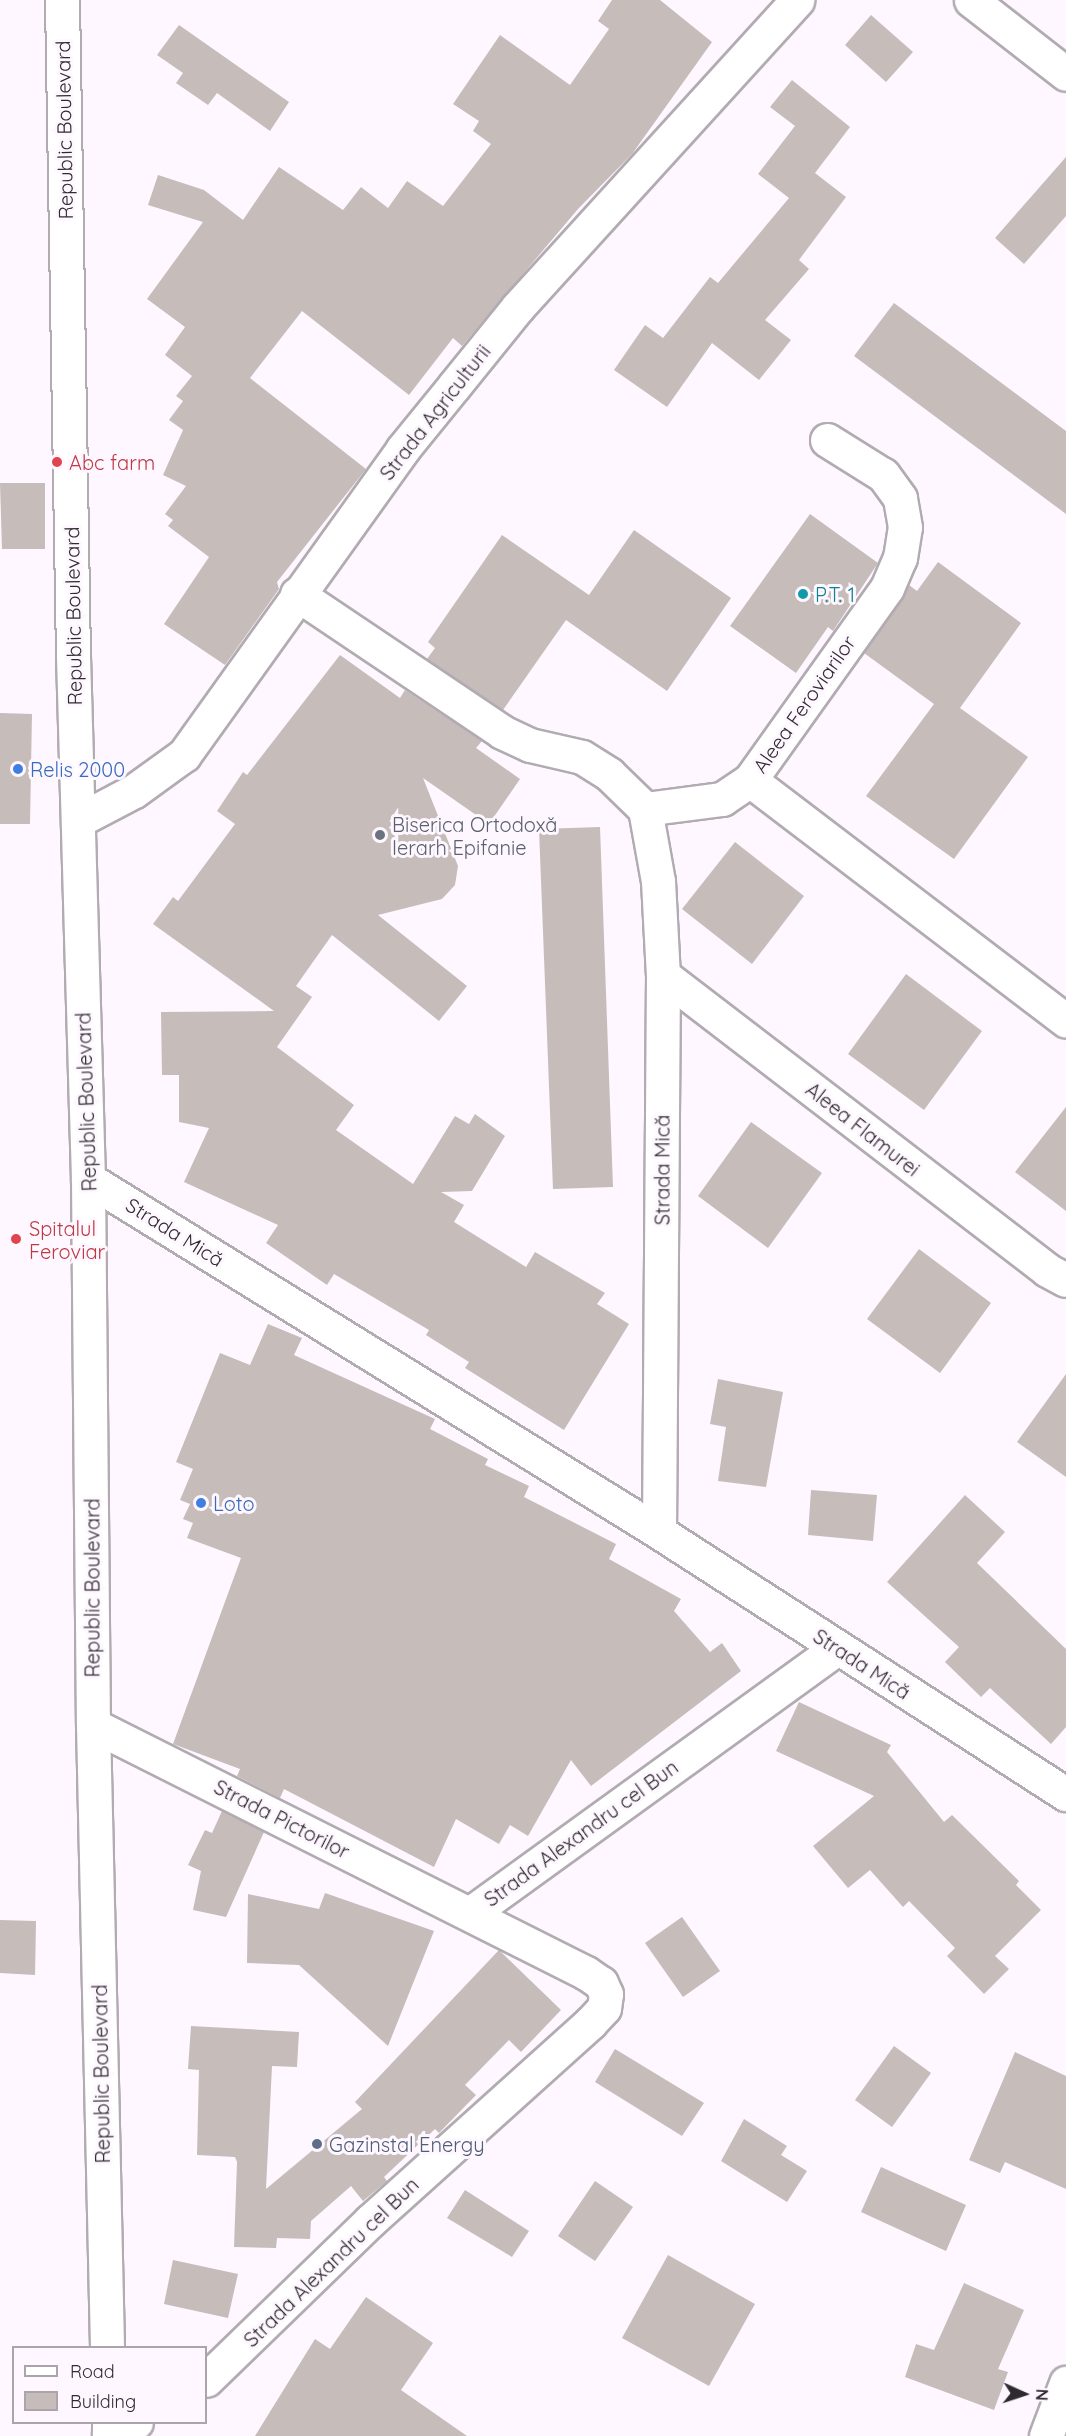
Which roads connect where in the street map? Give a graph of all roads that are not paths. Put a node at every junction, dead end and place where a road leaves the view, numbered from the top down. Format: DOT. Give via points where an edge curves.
graph roads {
  1 [pos="62,0"];
  2 [pos="797,0"];
  3 [pos="971,0"];
  4 [pos="1066,74"];
  5 [pos="827,440"];
  6 [pos="297,594"];
  7 [pos="750,780"];
  8 [pos="645,809"];
  9 [pos="79,820"];
  10 [pos="663,975"];
  11 [pos="1066,1021"];
  12 [pos="88,1179"];
  13 [pos="1066,1280"];
  14 [pos="659,1532"];
  15 [pos="837,1648"];
  16 [pos="93,1725"];
  17 [pos="1066,1794"];
  18 [pos="471,1913"];
  19 [pos="107,2346"];
  20 [pos="207,2379"];
  21 [pos="1066,2383"];
  22 [pos="1046,2436"];
  1 -- 9 [label="street, Republic Boulevard"];
  2 -- 6 [label="street, Strada Agriculturii" via="519,307 402,450"];
  3 -- 4 [label="street"];
  5 -- 7 [label="street, Aleea Feroviarilor" via="883,475 900,498 905,527 900,558 887,588"];
  6 -- 8 [label="street" via="502,732 530,745 582,758 609,774"];
  6 -- 9 [label="street, Strada Agriculturii" via="184,755 134,790"];
  7 -- 8 [label="street, Aleea Feroviarilor" via="722,799"];
  7 -- 11 [label="street"];
  8 -- 10 [label="street, Strada Mică" via="658,881"];
  9 -- 12 [label="street, Republic Boulevard"];
  10 -- 13 [label="street, Aleea Flamurei" via="1047,1270"];
  10 -- 14 [label="street, Strada Mică"];
  12 -- 14 [label="street, Strada Mică"];
  12 -- 16 [label="street, Republic Boulevard"];
  14 -- 15 [label="street, Strada Mică"];
  15 -- 17 [label="street, Strada Mică"];
  15 -- 18 [label="street, Strada Alexandru cel Bun"];
  16 -- 18 [label="street, Strada Pictorilor"];
  16 -- 19 [label="street, Republic Boulevard"];
  18 -- 20 [label="street, Strada Alexandru cel Bun" via="601,1983 606,1994 604,2008 370,2221"];
  21 -- 22 [label="street"];
}
